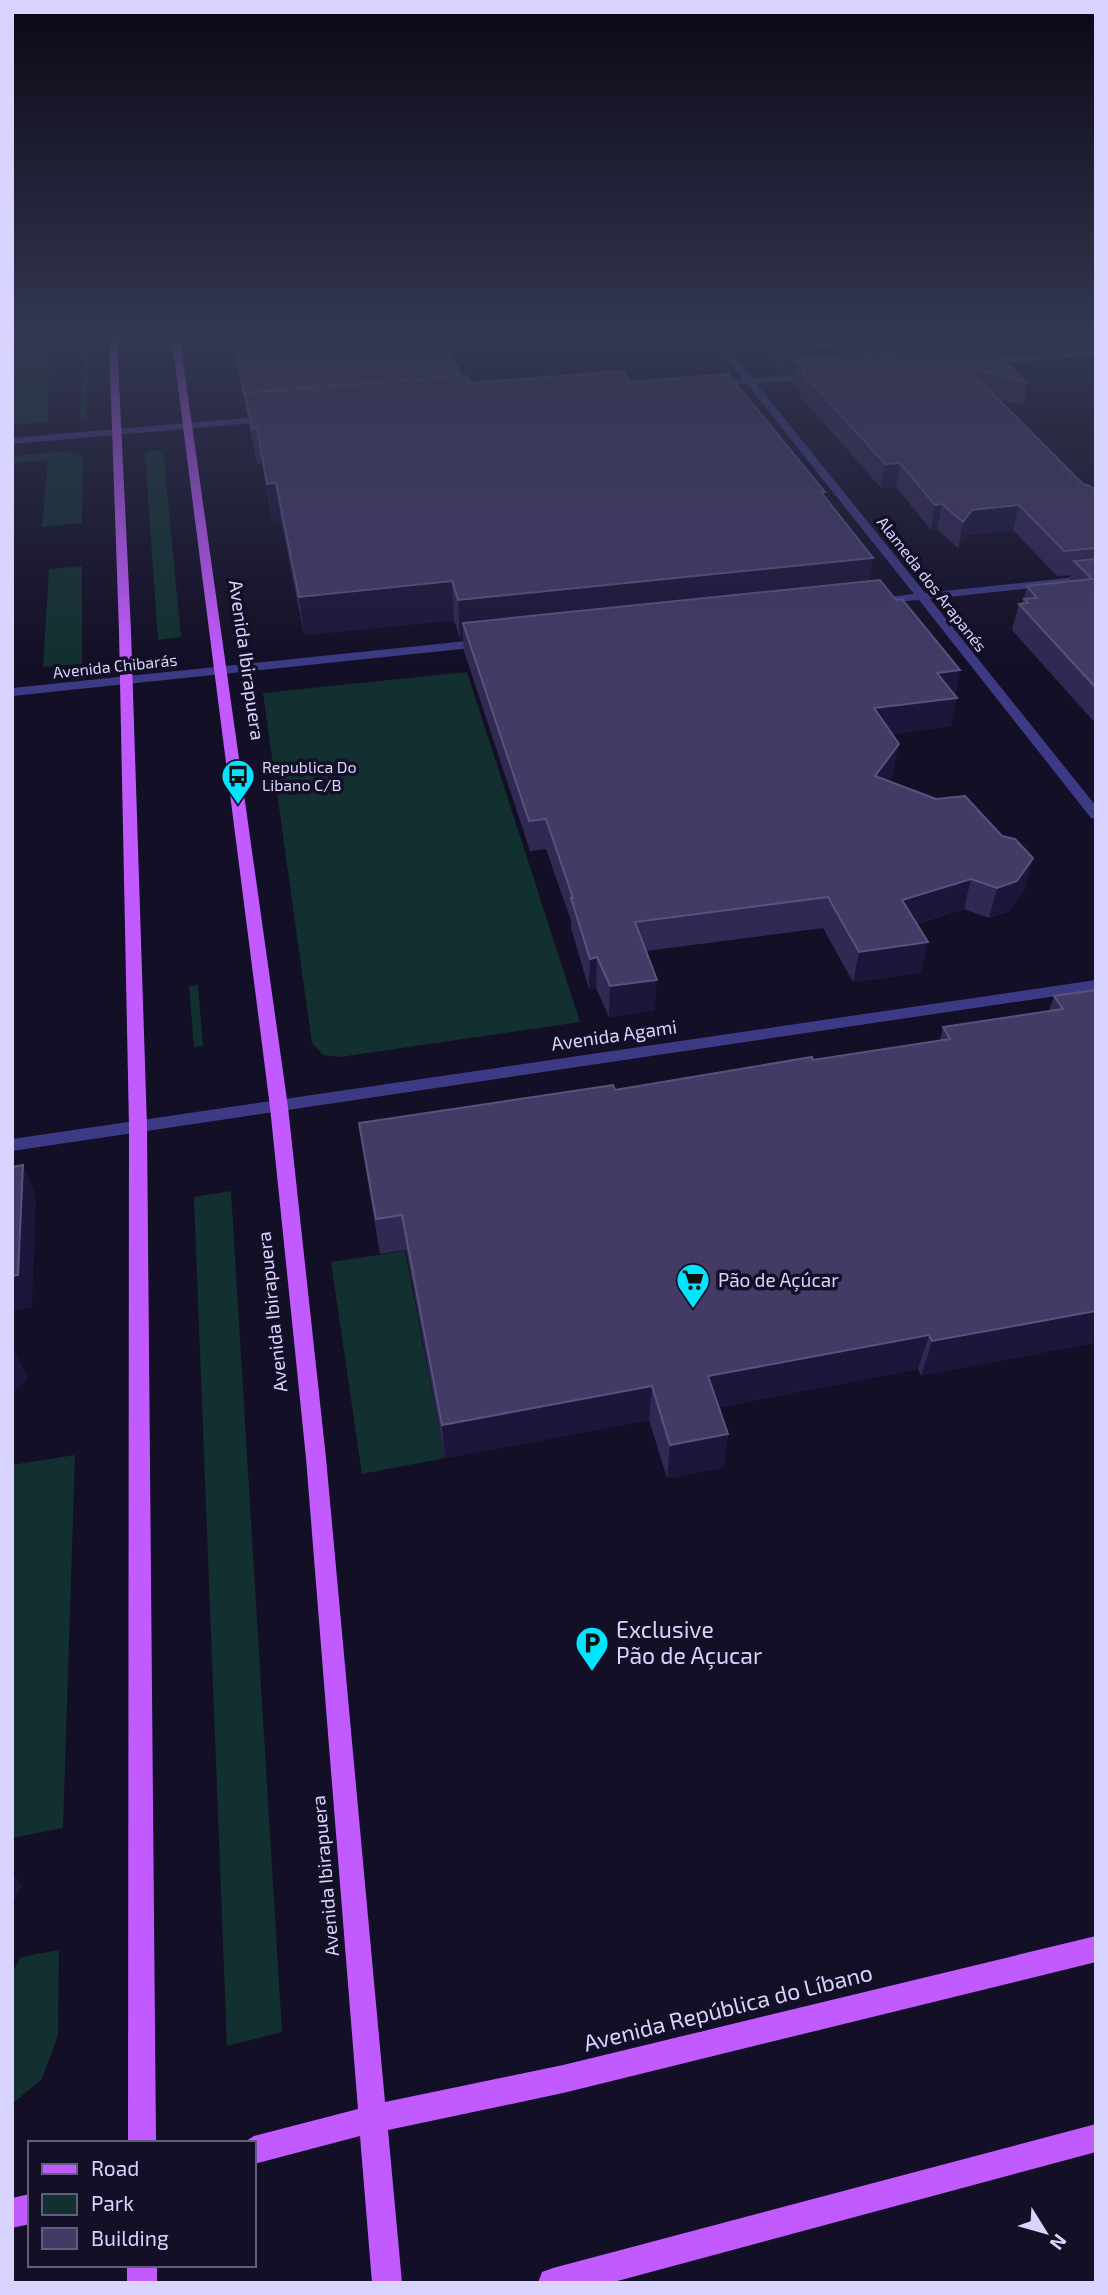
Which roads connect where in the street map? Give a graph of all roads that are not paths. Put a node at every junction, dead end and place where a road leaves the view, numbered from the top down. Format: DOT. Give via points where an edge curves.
graph roads {
  1 [pos="117,447"];
  2 [pos="191,447"];
  3 [pos="803,447"];
  4 [pos="1096,578"];
  5 [pos="922,596"];
  6 [pos="861,603"];
  7 [pos="501,642"];
  8 [pos="220,671"];
  9 [pos="125,680"];
  10 [pos="12,692"];
  11 [pos="1096,815"];
  12 [pos="1096,985"];
  13 [pos="279,1107"];
  14 [pos="138,1127"];
  15 [pos="12,1145"];
  16 [pos="1096,1949"];
  17 [pos="373,2119"];
  18 [pos="1096,2138"];
  19 [pos="142,2141"];
  20 [pos="256,2149"];
  21 [pos="387,2283"];
  22 [pos="553,2283"];
  1 -- 9 [label="main road"];
  2 -- 8 [label="main road, Avenida Ibirapuera"];
  3 -- 5 [label="street, Alameda dos Arapanés"];
  4 -- 5 [label="street"];
  5 -- 6 [label="street"];
  5 -- 11 [label="street, Alameda dos Arapanés"];
  7 -- 8 [label="street, Avenida Chibarás"];
  8 -- 9 [label="street, Avenida Chibarás"];
  8 -- 13 [label="main road, Avenida Ibirapuera"];
  9 -- 10 [label="street, Avenida Chibarás"];
  9 -- 14 [label="main road"];
  12 -- 13 [label="street, Avenida Agami"];
  13 -- 14 [label="street, Avenida Agami"];
  13 -- 17 [label="main road, Avenida Ibirapuera" via="316,1458"];
  14 -- 15 [label="street, Avenida Agami"];
  14 -- 19 [label="main road"];
  16 -- 17 [label="main road, Avenida República do Líbano" via="563,2079"];
  17 -- 20 [label="main road, Avenida República do Líbano"];
  17 -- 21 [label="main road, Avenida Ibirapuera"];
  18 -- 22 [label="main road"];
}
